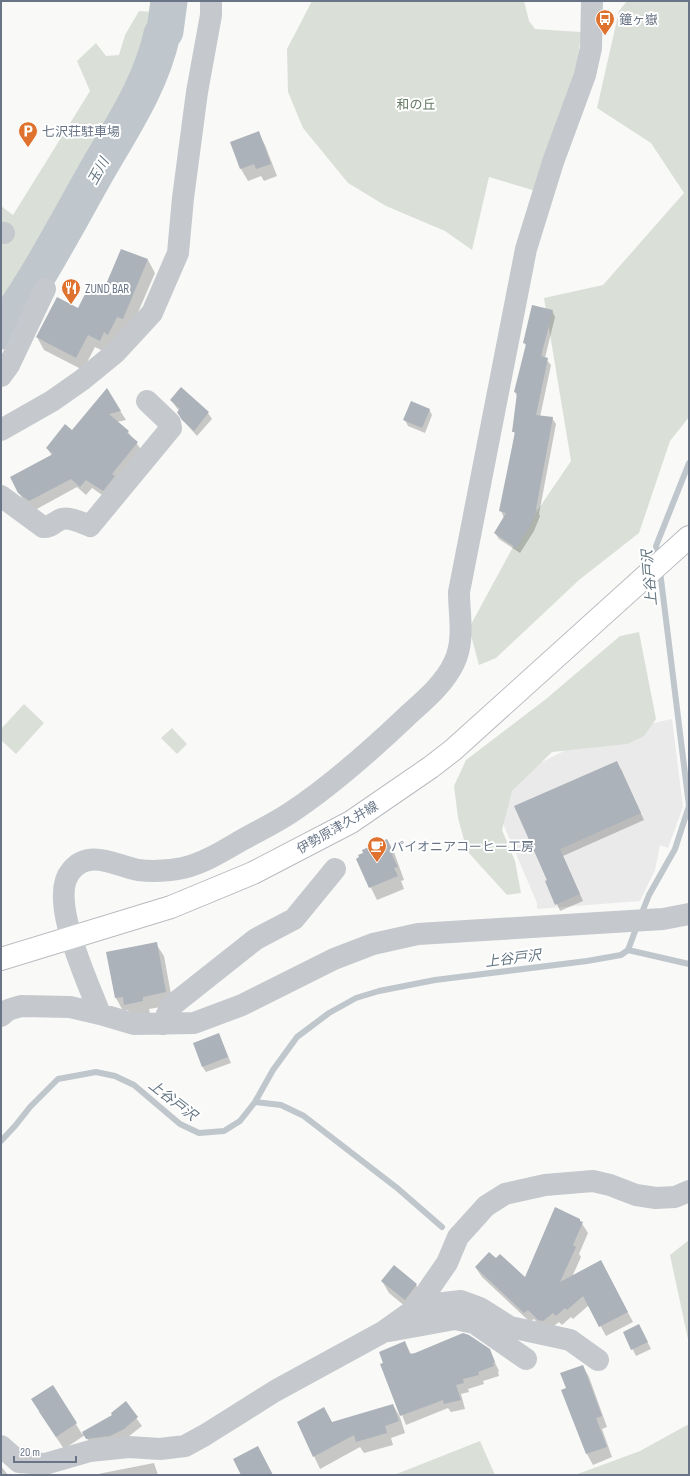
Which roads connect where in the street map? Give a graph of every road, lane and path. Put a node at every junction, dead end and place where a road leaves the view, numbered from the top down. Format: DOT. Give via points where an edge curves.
graph roads {
  1 [pos="211,1"];
  2 [pos="594,5"];
  3 [pos="44,289"];
  4 [pos="1,376"];
  5 [pos="147,401"];
  6 [pos="1,430"];
  7 [pos="1,496"];
  8 [pos="689,537"];
  9 [pos="335,869"];
  10 [pos="689,914"];
  11 [pos="72,937"];
  12 [pos="1,959"];
  13 [pos="100,1014"];
  14 [pos="1,1016"];
  15 [pos="163,1024"];
  16 [pos="689,1191"];
  17 [pos="420,1302"];
  18 [pos="384,1332"];
  19 [pos="526,1359"];
  20 [pos="598,1360"];
  21 [pos="1,1446"];
  1 -- 6 [label="street" via="184,190 178,253 152,312 115,353 88,375 52,401"];
  2 -- 11 [label="street" via="592,48 585,75 553,162 526,249 459,592 461,638 454,663 439,685 359,760 289,814 211,858 183,868 156,871 137,870 102,859 77,865 64,881 62,893"];
  3 -- 4 [label="street"];
  5 -- 7 [label="street" via="170,423 171,428 90,526 72,519 62,519 50,528 43,528"];
  8 -- 11 [label="main road, 伊勢原津久井線" via="453,750 351,822 246,876 170,907"];
  9 -- 15 [label="street" via="294,919 256,939 170,1007"];
  10 -- 15 [label="street" via="663,919 418,934 373,944 334,959 223,1014 194,1023"];
  11 -- 12 [label="main road, 伊勢原津久井線"];
  11 -- 13 [label="street"];
  13 -- 14 [label="street" via="70,1007 21,1006 8,1010"];
  13 -- 15 [label="street" via="134,1024"];
  16 -- 17 [label="street" via="675,1197 656,1198 636,1195 610,1185 586,1182 545,1185 505,1194 486,1206 458,1237 447,1263"];
  17 -- 18 [label="street"];
  17 -- 20 [label="street" via="426,1305 461,1301 480,1308 510,1327 570,1340"];
  18 -- 19 [label="street" via="455,1319 474,1323"];
  18 -- 21 [label="street" via="275,1391 185,1446 90,1451 45,1464 19,1462"];
}
